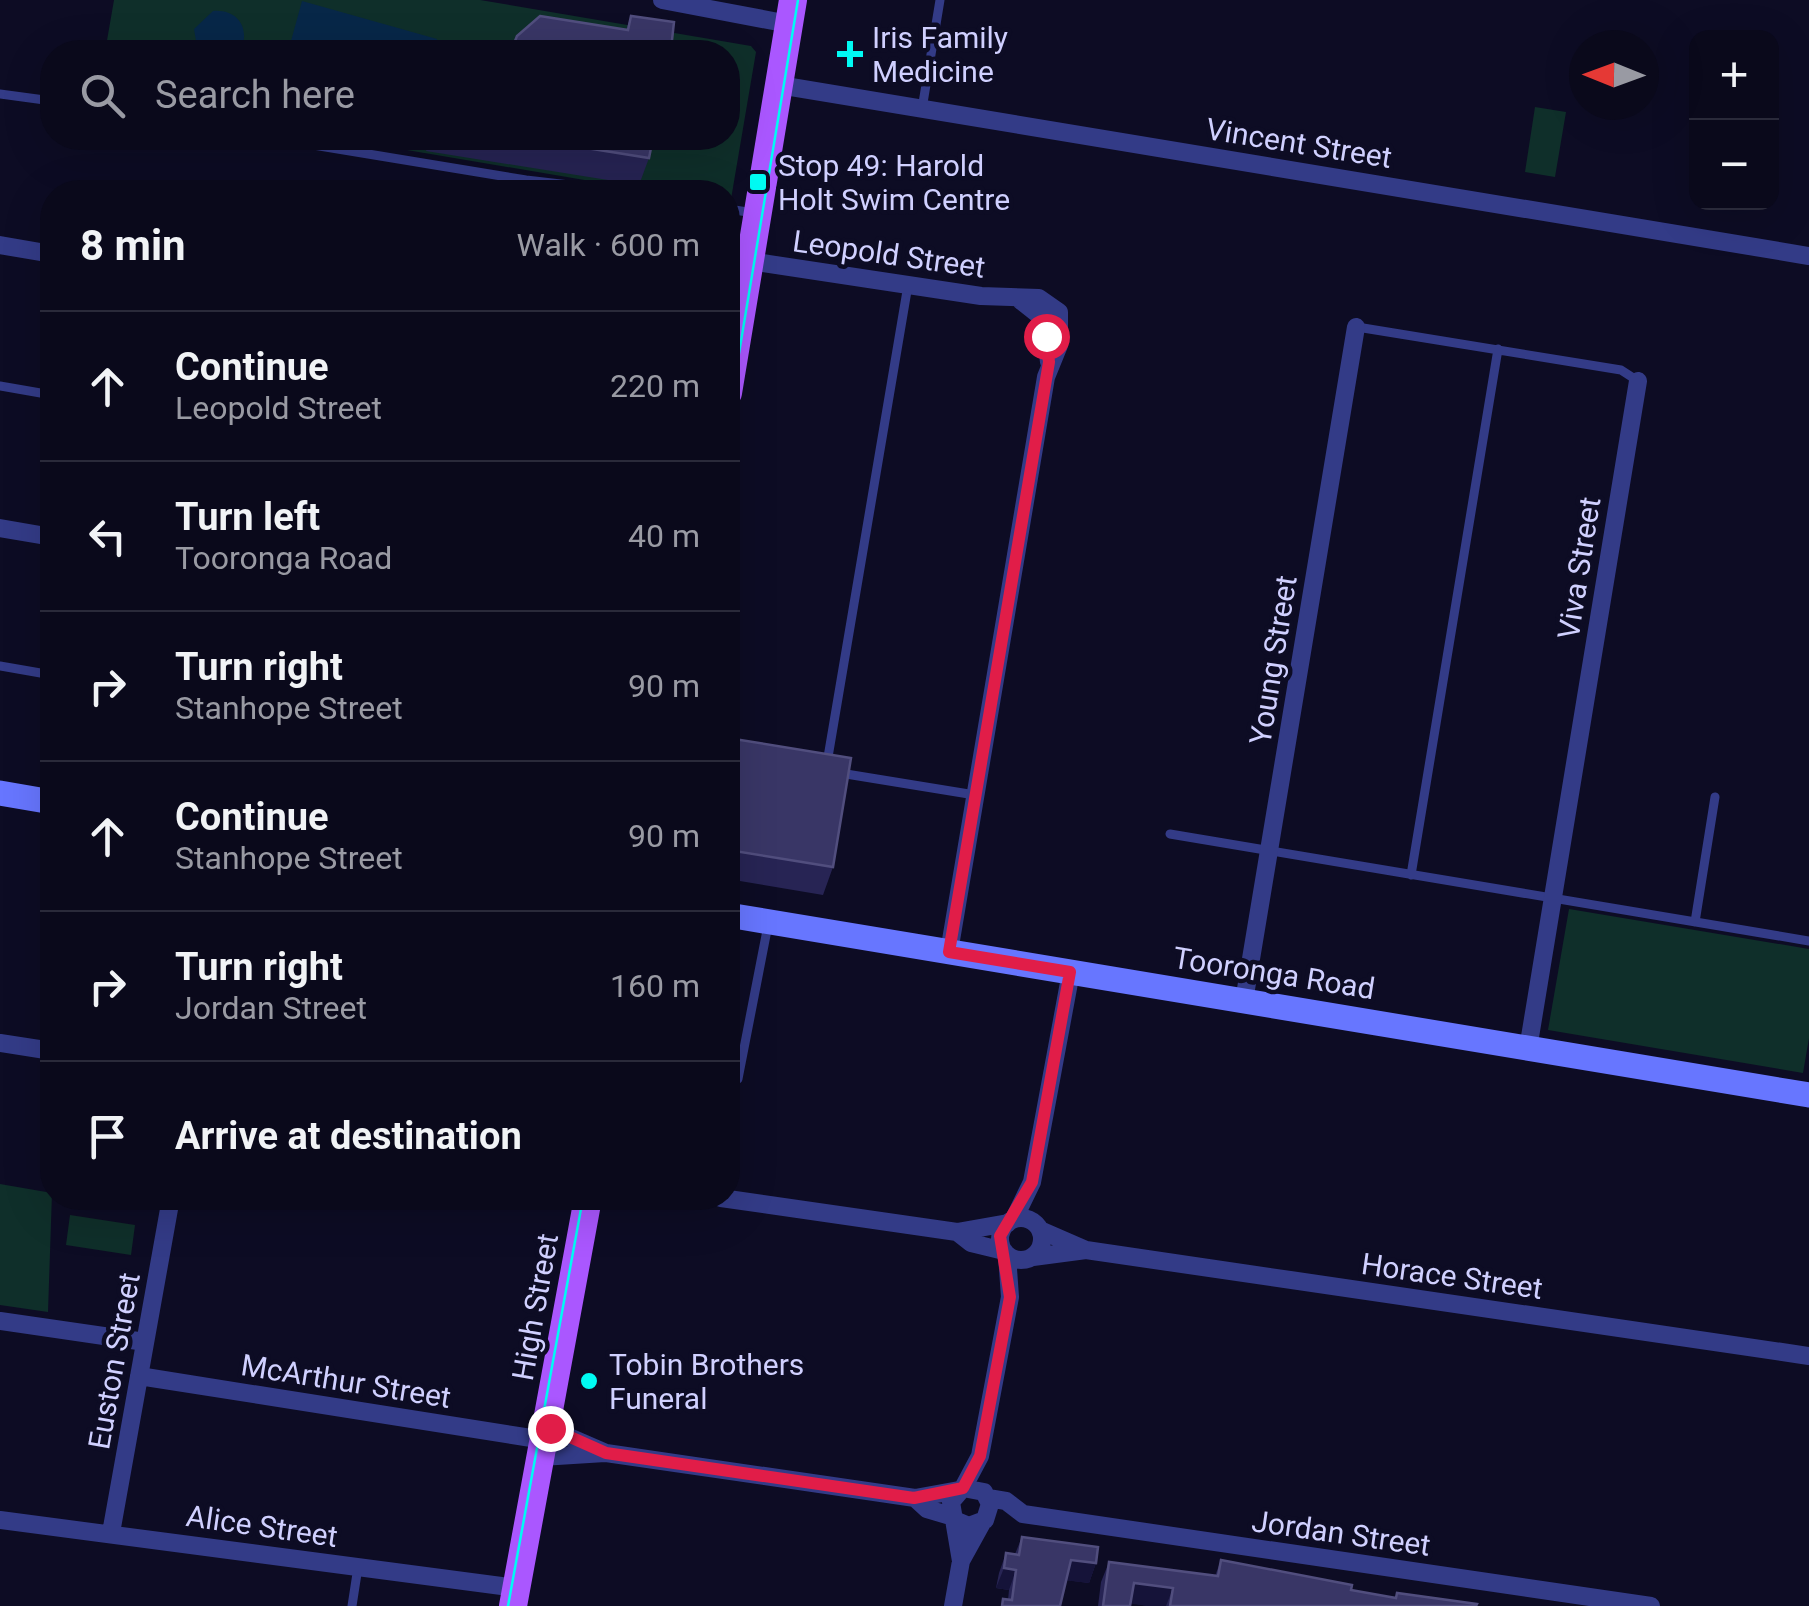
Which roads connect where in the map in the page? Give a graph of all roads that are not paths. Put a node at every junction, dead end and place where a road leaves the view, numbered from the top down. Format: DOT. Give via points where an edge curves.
graph roads {
  1 [pos="662,0"];
  2 [pos="940,0"];
  3 [pos="791,12"];
  4 [pos="779,85"];
  5 [pos="0,94"];
  6 [pos="40,99"];
  7 [pos="922,109"];
  8 [pos="345,150"];
  9 [pos="526,180"];
  10 [pos="740,210"];
  11 [pos="758,214"];
  12 [pos="0,244"];
  13 [pos="40,252"];
  14 [pos="1809,256"];
  15 [pos="749,261"];
  16 [pos="908,284"];
  17 [pos="740,313"];
  18 [pos="1356,327"];
  19 [pos="1498,350"];
  20 [pos="1638,381"];
  21 [pos="0,386"];
  22 [pos="40,393"];
  23 [pos="0,528"];
  24 [pos="40,535"];
  25 [pos="0,666"];
  26 [pos="40,673"];
  27 [pos="806,767"];
  28 [pos="826,770"];
  29 [pos="0,794"];
  30 [pos="975,796"];
  31 [pos="1716,797"];
  32 [pos="40,800"];
  33 [pos="1170,834"];
  34 [pos="1269,851"];
  35 [pos="1412,875"];
  36 [pos="1552,898"];
  37 [pos="740,917"];
  38 [pos="768,922"];
  39 [pos="1695,922"];
  40 [pos="1809,941"];
  41 [pos="949,952"];
  42 [pos="1070,972"];
  43 [pos="1244,1001"];
  44 [pos="0,1042"];
  45 [pos="1528,1048"];
  46 [pos="40,1049"];
  47 [pos="740,1069"];
  48 [pos="1809,1095"];
  49 [pos="1032,1182"];
  50 [pos="740,1201"];
  51 [pos="169,1210"];
  52 [pos="586,1210"];
  53 [pos="1011,1221"];
  54 [pos="1038,1227"];
  55 [pos="957,1232"];
  56 [pos="1086,1250"];
  57 [pos="1005,1253"];
  58 [pos="1031,1258"];
  59 [pos="1010,1297"];
  60 [pos="0,1321"];
  61 [pos="145,1342"];
  62 [pos="1809,1356"];
  63 [pos="139,1376"];
  64 [pos="543,1441"];
  65 [pos="606,1453"];
  66 [pos="980,1456"];
  67 [pos="961,1489"];
  68 [pos="986,1495"];
  69 [pos="914,1498"];
  70 [pos="1023,1514"];
  71 [pos="955,1519"];
  72 [pos="0,1520"];
  73 [pos="983,1522"];
  74 [pos="111,1534"];
  75 [pos="961,1561"];
  76 [pos="358,1567"];
  77 [pos="515,1597"];
  78 [pos="352,1606"];
  79 [pos="953,1606"];
  80 [pos="1651,1606"];
  1 -- 3 [label="street"];
  2 -- 7 [label="lane"];
  3 -- 4 [label="main road"];
  4 -- 7 [label="street, Vincent Street"];
  4 -- 11 [label="main road"];
  5 -- 6 [label="lane"];
  7 -- 14 [label="street, Vincent Street"];
  8 -- 9 [label="lane"];
  10 -- 11 [label="lane"];
  11 -- 15 [label="main road"];
  12 -- 13 [label="street"];
  15 -- 16 [label="street, Leopold Street"];
  15 -- 17 [label="main road"];
  16 -- 28 [label="lane"];
  16 -- 30 [label="street, Leopold Street" via="1020,300 1051,315 1049,362"];
  18 -- 19 [label="lane, Viva Street"];
  18 -- 34 [label="street, Young Street"];
  19 -- 20 [label="lane, Viva Street" via="1621,370"];
  19 -- 35 [label="lane"];
  20 -- 36 [label="street, Viva Street"];
  21 -- 22 [label="lane"];
  23 -- 24 [label="street"];
  25 -- 26 [label="lane"];
  27 -- 28 [label="lane"];
  28 -- 30 [label="lane"];
  29 -- 32 [label="main road"];
  30 -- 41 [label="street, Leopold Street"];
  31 -- 39 [label="lane"];
  33 -- 34 [label="lane"];
  34 -- 35 [label="lane"];
  34 -- 43 [label="street, Young Street"];
  35 -- 36 [label="lane"];
  36 -- 39 [label="lane"];
  36 -- 45 [label="street, Viva Street"];
  37 -- 38 [label="main road, Tooronga Road"];
  38 -- 41 [label="main road, Tooronga Road"];
  38 -- 47 [label="lane"];
  39 -- 40 [label="lane"];
  41 -- 42 [label="main road, Tooronga Road"];
  42 -- 43 [label="main road, Tooronga Road"];
  42 -- 49 [label="street"];
  43 -- 45 [label="main road, Tooronga Road"];
  44 -- 46 [label="street"];
  45 -- 48 [label="main road, Tooronga Road"];
  49 -- 53 [label="street"];
  49 -- 54 [label="street"];
  50 -- 55 [label="street"];
  51 -- 61 [label="street, Euston Street"];
  52 -- 64 [label="main road, High Street"];
  53 -- 54 [label="street"];
  53 -- 55 [label="street"];
  53 -- 57 [label="street" via="1000,1236"];
  54 -- 56 [label="street, Horace Street"];
  54 -- 58 [label="street" via="1041,1245"];
  55 -- 57 [label="street"];
  56 -- 58 [label="street, Horace Street"];
  56 -- 62 [label="street, Horace Street"];
  57 -- 58 [label="street"];
  57 -- 59 [label="street"];
  58 -- 59 [label="street"];
  59 -- 66 [label="street"];
  60 -- 61 [label="street"];
  61 -- 63 [label="street, Euston Street"];
  63 -- 64 [label="street, McArthur Street"];
  63 -- 74 [label="street, Euston Street"];
  64 -- 65 [label="street"];
  64 -- 65 [label="street"];
  64 -- 77 [label="main road, High Street"];
  65 -- 69 [label="street"];
  66 -- 67 [label="street"];
  66 -- 68 [label="street"];
  67 -- 68 [label="street"];
  67 -- 69 [label="street"];
  67 -- 71 [label="street" via="951,1502"];
  68 -- 70 [label="street, Jordan Street"];
  68 -- 73 [label="street" via="990,1510"];
  69 -- 71 [label="street"];
  70 -- 73 [label="street, Jordan Street"];
  70 -- 80 [label="street, Jordan Street"];
  71 -- 73 [label="street" via="969,1526"];
  71 -- 75 [label="street"];
  72 -- 74 [label="street, Alice Street"];
  73 -- 75 [label="street"];
  74 -- 76 [label="street, Alice Street"];
  75 -- 79 [label="street"];
  76 -- 77 [label="street, Alice Street"];
  76 -- 78 [label="lane"];
}
